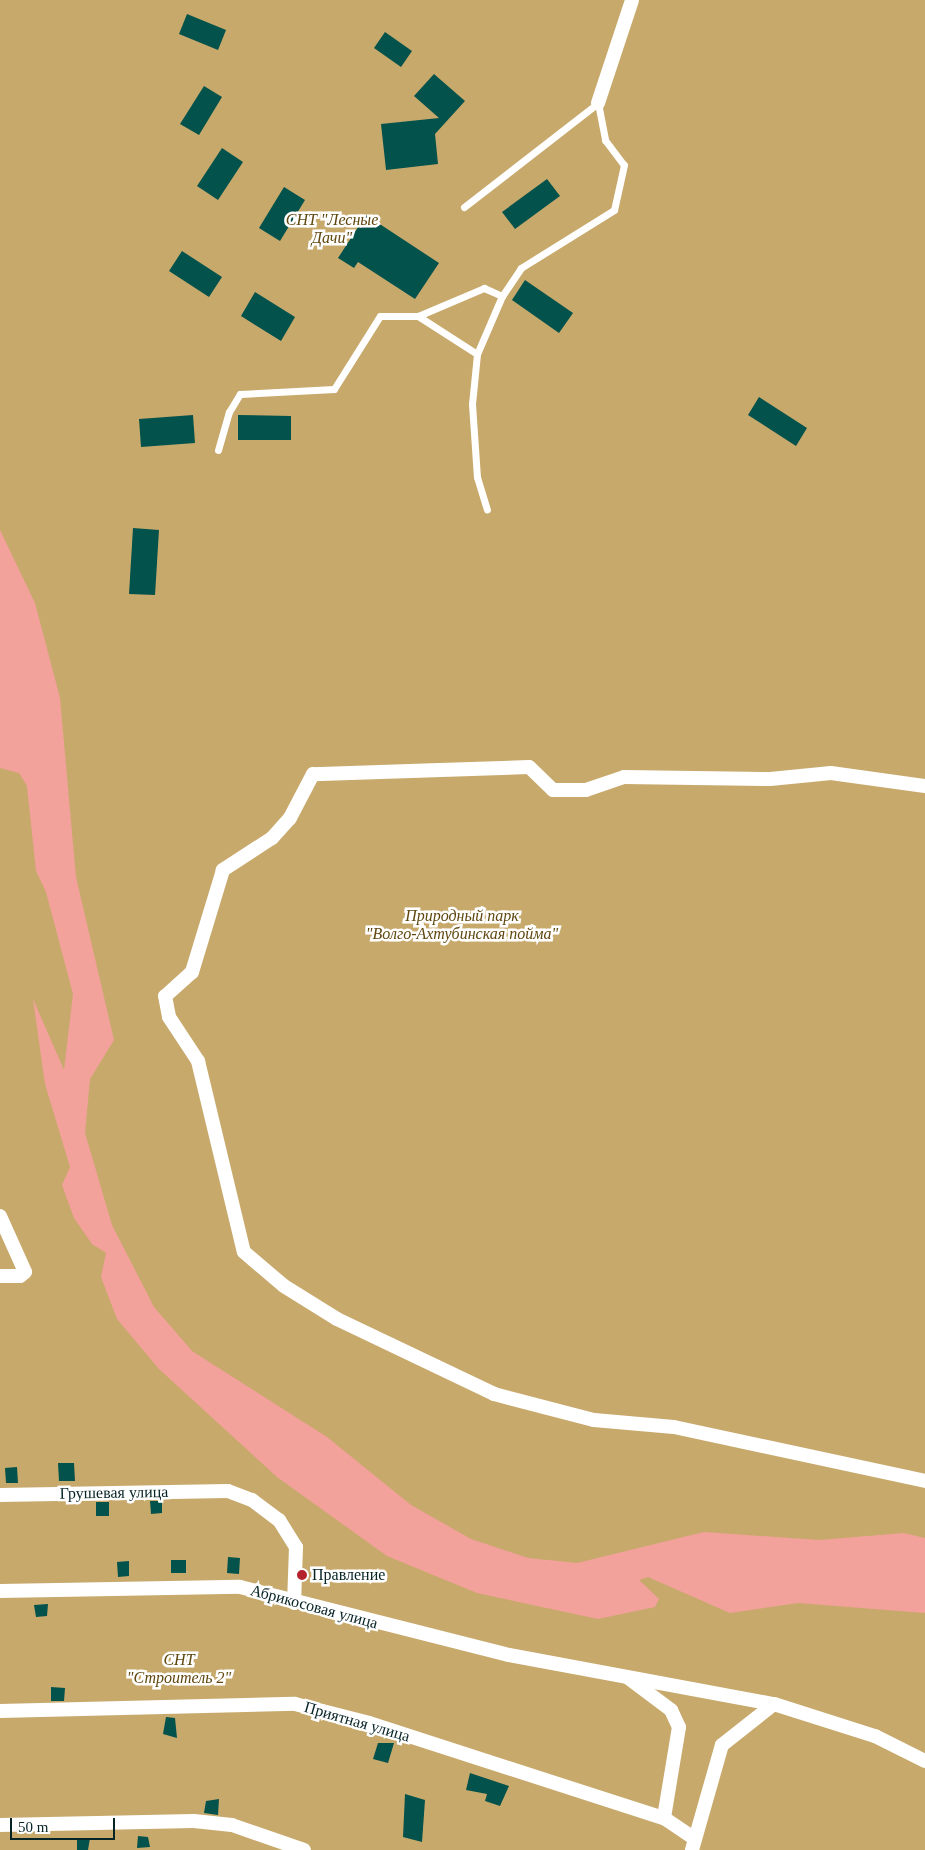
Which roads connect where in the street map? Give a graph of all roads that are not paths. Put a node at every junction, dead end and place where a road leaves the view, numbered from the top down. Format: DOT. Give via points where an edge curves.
graph roads {
  1 [pos="632,0"];
  2 [pos="598,103"];
  3 [pos="464,207"];
  4 [pos="502,296"];
  5 [pos="418,316"];
  6 [pos="477,354"];
  7 [pos="218,450"];
  8 [pos="487,510"];
  9 [pos="925,786"];
  10 [pos="0,1216"];
  11 [pos="0,1276"];
  12 [pos="925,1481"];
  13 [pos="0,1496"];
  14 [pos="0,1591"];
  15 [pos="294,1603"];
  16 [pos="623,1674"];
  17 [pos="774,1704"];
  18 [pos="0,1710"];
  19 [pos="925,1761"];
  20 [pos="664,1818"];
  21 [pos="0,1825"];
  22 [pos="694,1844"];
  23 [pos="304,1850"];
  1 -- 2 [label="street"];
  2 -- 3 [label="lane"];
  2 -- 4 [label="lane" via="604,140 624,165 614,210 521,268"];
  4 -- 5 [label="lane" via="484,288 467,292"];
  4 -- 6 [label="lane"];
  5 -- 6 [label="lane"];
  5 -- 7 [label="lane" via="380,316 334,389 240,394 229,412"];
  6 -- 8 [label="lane" via="472,404 477,477"];
  9 -- 12 [label="street" via="832,772 770,779 624,777 586,790 552,790 528,767 313,774 290,818 272,838 223,870 192,972 165,996 169,1017 198,1060 244,1252 284,1286 337,1319 494,1394 594,1420 674,1427"];
  10 -- 11 [label="street" via="25,1272 20,1276"];
  13 -- 15 [label="street, Грушевая улица" via="228,1491 252,1500 279,1520 296,1547"];
  14 -- 15 [label="street, Абрикосовая улица" via="240,1587"];
  15 -- 16 [label="street, Абрикосовая улица" via="509,1655"];
  16 -- 17 [label="street, Абрикосовая улица"];
  16 -- 20 [label="street" via="671,1710 679,1727"];
  17 -- 19 [label="street, Абрикосовая улица" via="875,1736"];
  17 -- 22 [label="street" via="722,1745"];
  18 -- 20 [label="street, Приятная улица" via="295,1704 369,1723"];
  20 -- 22 [label="street, Приятная улица"];
  21 -- 23 [label="street" via="194,1821 232,1825"];
}
